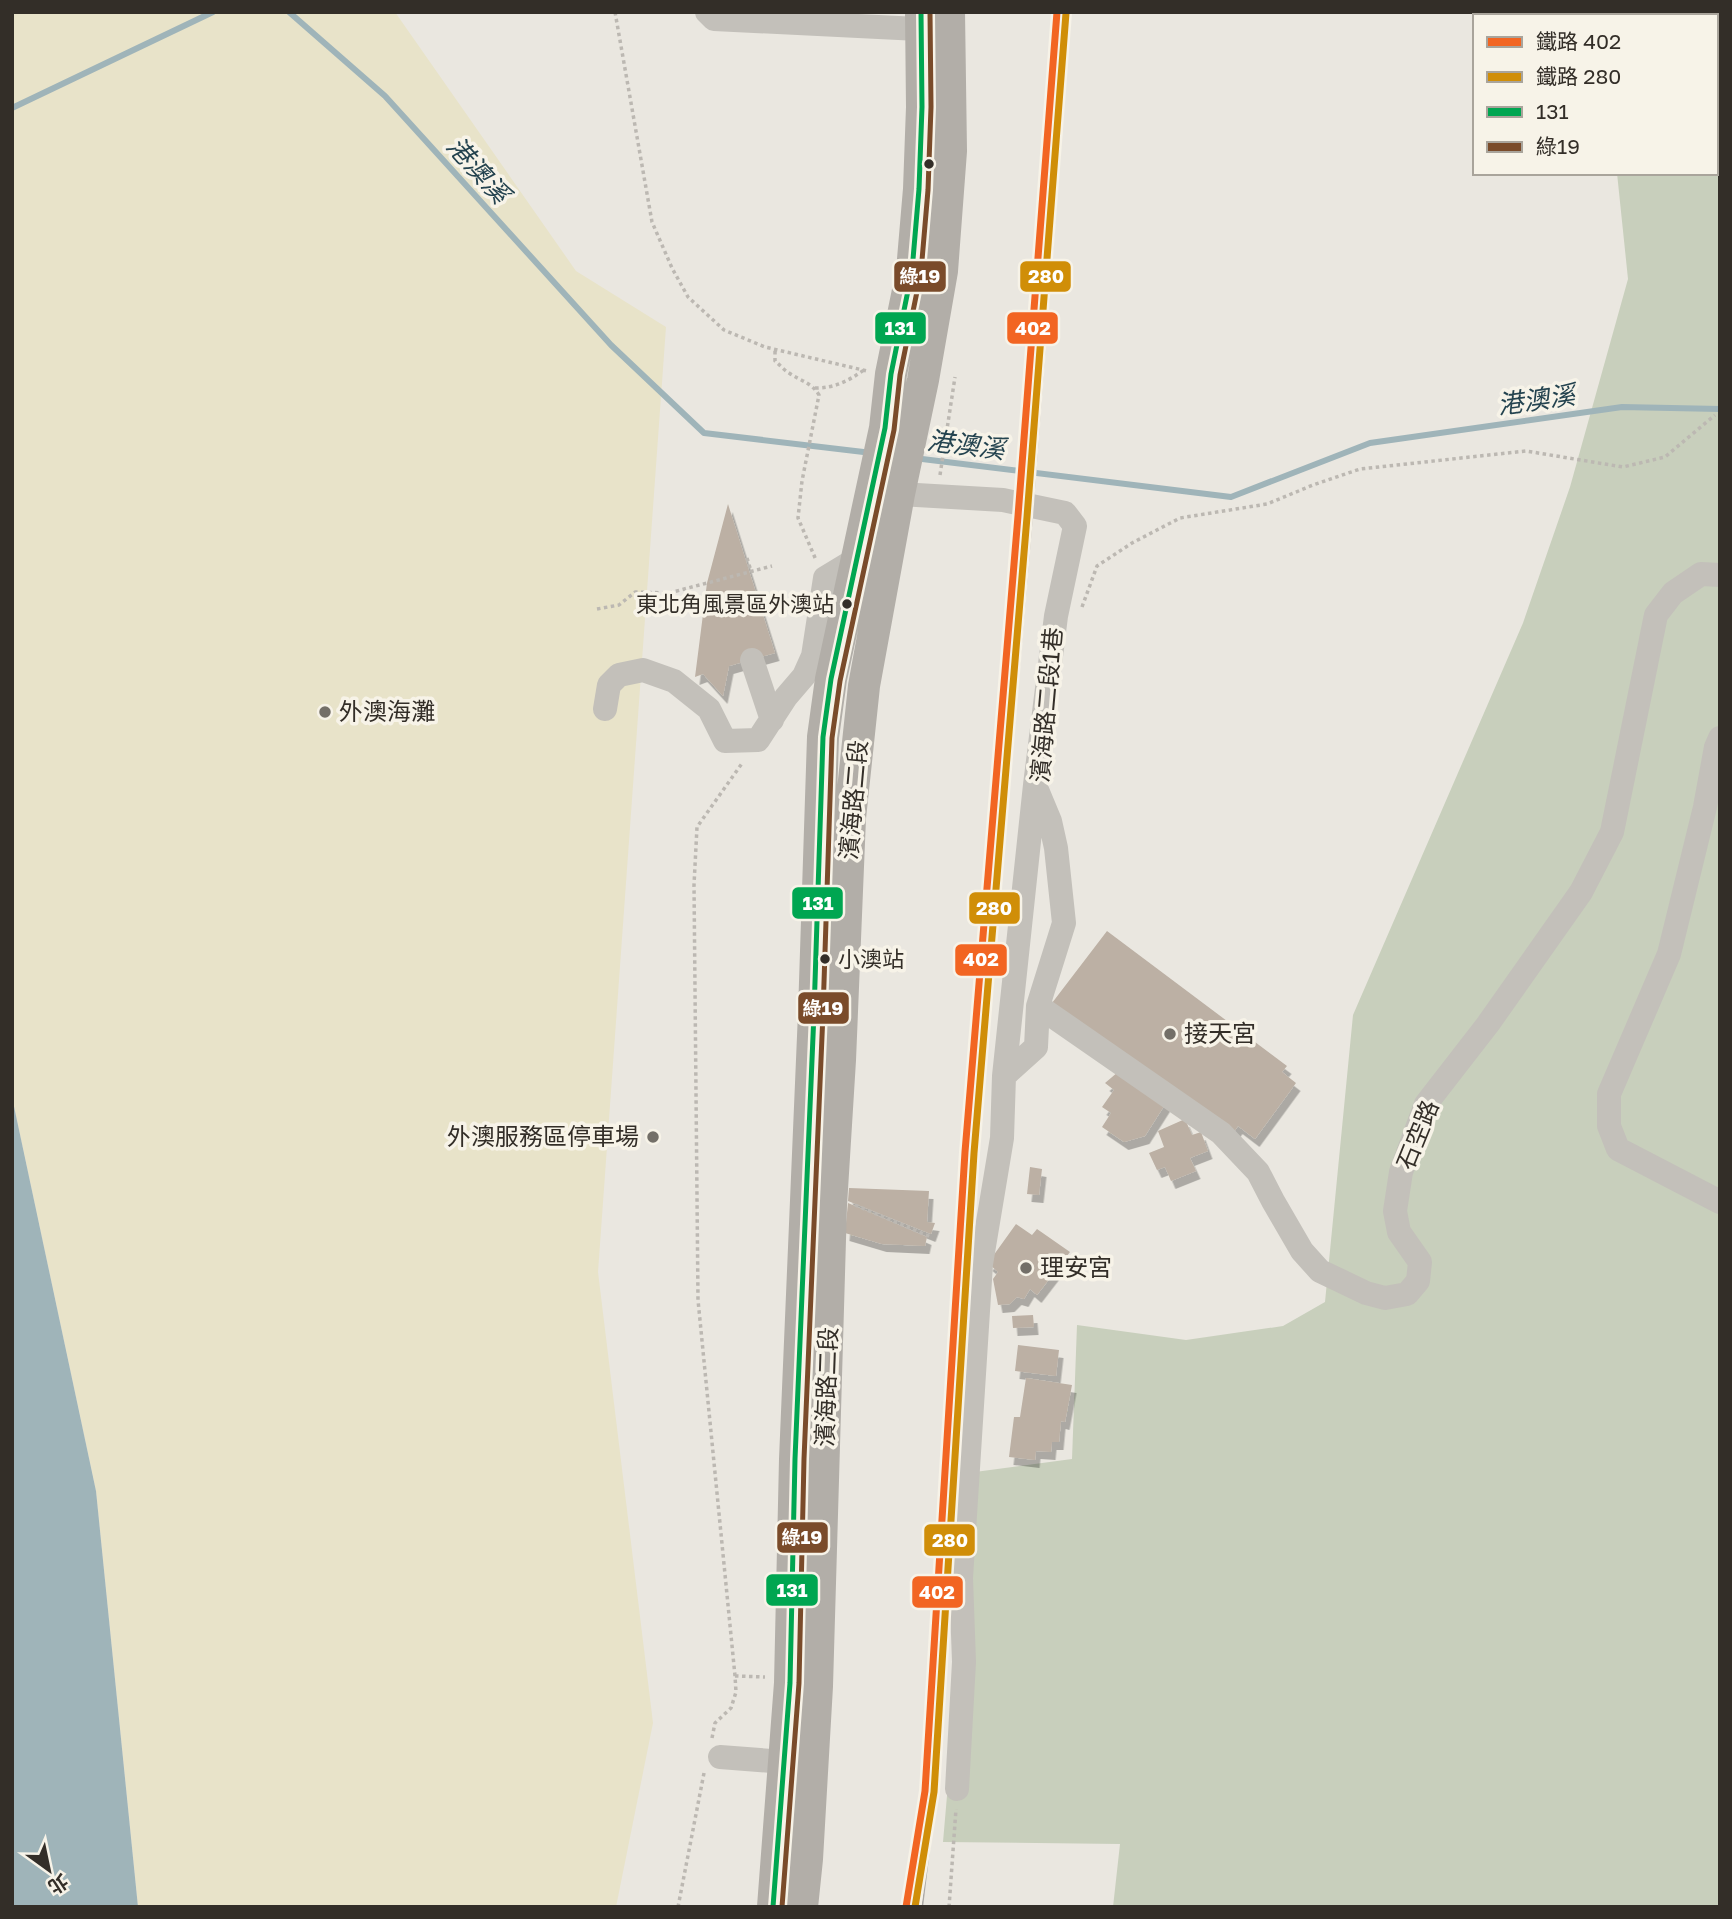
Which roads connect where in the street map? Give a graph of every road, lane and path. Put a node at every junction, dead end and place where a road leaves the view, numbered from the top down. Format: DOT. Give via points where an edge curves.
graph roads {
  1 [pos="615,12"];
  2 [pos="706,12"];
  3 [pos="935,21"];
  4 [pos="775,351"];
  5 [pos="864,370"];
  6 [pos="875,373"];
  7 [pos="955,377"];
  8 [pos="815,388"];
  9 [pos="1715,415"];
  10 [pos="939,485"];
  11 [pos="885,493"];
  12 [pos="747,558"];
  13 [pos="858,558"];
  14 [pos="772,566"];
  15 [pos="751,571"];
  16 [pos="1720,575"];
  17 [pos="825,578"];
  18 [pos="597,609"];
  19 [pos="1081,613"];
  20 [pos="752,660"];
  21 [pos="817,677"];
  22 [pos="605,709"];
  23 [pos="765,730"];
  24 [pos="1720,738"];
  25 [pos="1035,785"];
  26 [pos="836,818"];
  27 [pos="1038,1006"];
  28 [pos="1004,1076"];
  29 [pos="1720,1202"];
  30 [pos="827,1203"];
  31 [pos="930,1237"];
  32 [pos="735,1676"];
  33 [pos="794,1682"];
  34 [pos="712,1756"];
  35 [pos="785,1762"];
  36 [pos="957,1789"];
  37 [pos="678,1907"];
  38 [pos="773,1907"];
  39 [pos="802,1907"];
  40 [pos="949,1907"];
  1 -- 4 [label="path" via="652,222 672,268 688,297 724,330"];
  2 -- 3 [label="street" via="714,19"];
  3 -- 11 [label="main road" via="951,151 942,271"];
  4 -- 5 [label="path"];
  4 -- 8 [label="path" via="775,361"];
  5 -- 6 [label="path"];
  5 -- 8 [label="path" via="846,383"];
  7 -- 10 [label="path"];
  8 -- 17 [label="path" via="819,395 799,518"];
  9 -- 19 [label="path" via="1665,457 1623,467 1526,451 1360,469 1267,504 1180,517 1097,566"];
  11 -- 13 [label="main road, 濱海路二段"];
  11 -- 25 [label="street, 濱海路二段1巷" via="1003,500 1065,513 1075,526 1056,616"];
  11 -- 26 [label="main road, 濱海路二段" via="864,686"];
  12 -- 15 [label="path"];
  13 -- 17 [label="street"];
  13 -- 21 [label="main road, 濱海路二段"];
  14 -- 15 [label="path"];
  15 -- 18 [label="path" via="669,593 635,592 619,606"];
  16 -- 27 [label="street, 石空路" via="1702,574 1673,593 1656,615 1612,832 1581,892 1426,1104 1401,1172 1395,1210 1399,1233 1420,1262 1418,1282 1407,1294 1385,1298 1366,1293 1320,1271 1302,1251 1258,1172 1221,1133"];
  17 -- 21 [label="street" via="813,656"];
  20 -- 23 [label="street"];
  21 -- 23 [label="street"];
  21 -- 26 [label="main road, 濱海路二段"];
  22 -- 23 [label="street" via="609,685 619,675 643,670 674,681 709,709 724,741"];
  23 -- 32 [label="path" via="697,827 694,885 698,1300"];
  24 -- 29 [label="street" via="1669,954 1609,1094 1609,1126 1618,1149"];
  25 -- 27 [label="street, 濱海路二段1巷" via="1056,848 1065,923"];
  25 -- 28 [label="street"];
  26 -- 30 [label="main road, 濱海路二段" via="826,1062"];
  27 -- 28 [label="street, 濱海路二段1巷" via="1036,1047"];
  28 -- 36 [label="street" via="1002,1138 981,1264 961,1578 964,1662"];
  30 -- 31 [label="path"];
  30 -- 33 [label="main road, 濱海路二段"];
  32 -- 33 [label="path"];
  32 -- 34 [label="path" via="731,1708 715,1723"];
  33 -- 35 [label="main road, 濱海路二段"];
  33 -- 39 [label="main road, 濱海路二段" via="807,1859"];
  34 -- 35 [label="street"];
  34 -- 37 [label="path"];
  35 -- 38 [label="main road, 濱海路二段"];
  36 -- 40 [label="path"];
}
